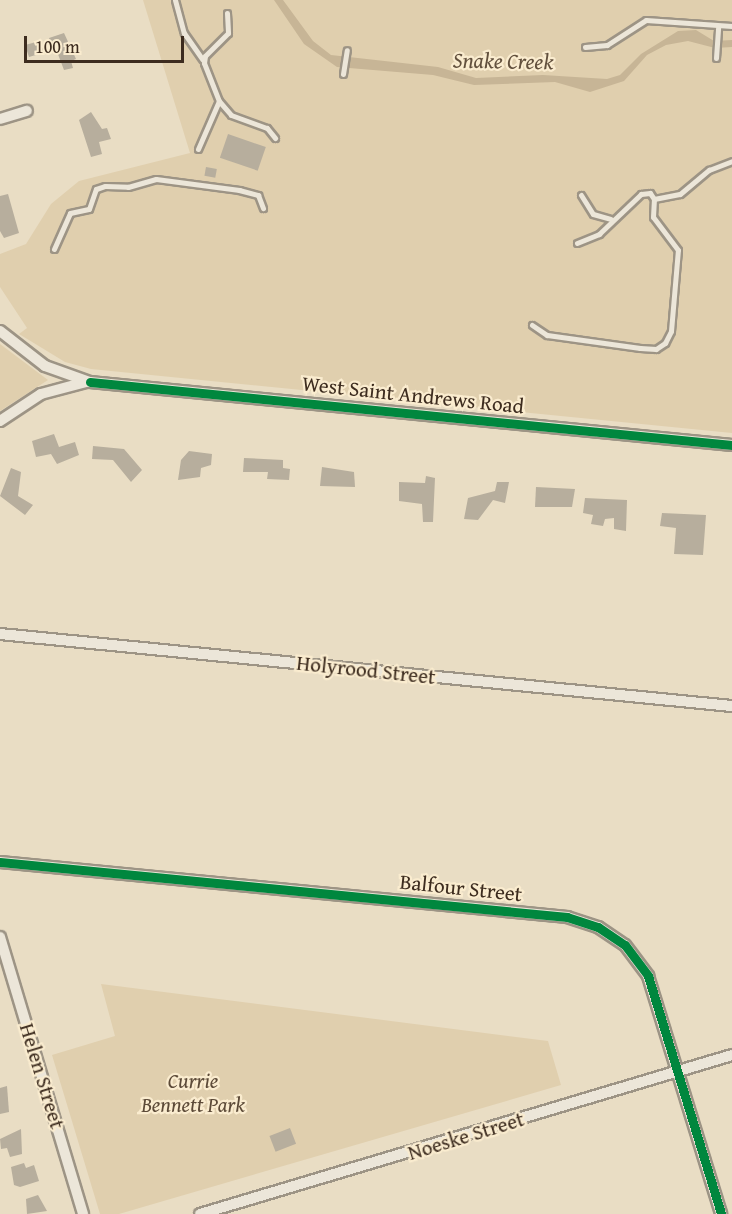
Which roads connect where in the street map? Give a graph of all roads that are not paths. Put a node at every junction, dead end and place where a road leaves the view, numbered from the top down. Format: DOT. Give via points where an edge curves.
graph roads {
  1 [pos="175,0"];
  2 [pos="227,13"];
  3 [pos="732,26"];
  4 [pos="718,27"];
  5 [pos="585,47"];
  6 [pos="347,50"];
  7 [pos="717,58"];
  8 [pos="202,59"];
  9 [pos="343,72"];
  10 [pos="219,100"];
  11 [pos="27,111"];
  12 [pos="0,119"];
  13 [pos="275,138"];
  14 [pos="198,149"];
  15 [pos="732,161"];
  16 [pos="581,195"];
  17 [pos="654,199"];
  18 [pos="263,208"];
  19 [pos="610,219"];
  20 [pos="577,243"];
  21 [pos="54,249"];
  22 [pos="532,325"];
  23 [pos="0,331"];
  24 [pos="90,382"];
  25 [pos="0,421"];
  26 [pos="732,445"];
  27 [pos="0,634"];
  28 [pos="732,706"];
  29 [pos="0,862"];
  30 [pos="0,938"];
  31 [pos="732,1055"];
  32 [pos="678,1072"];
  33 [pos="83,1214"];
  34 [pos="200,1214"];
  35 [pos="721,1214"];
  1 -- 8 [label="lane" via="184,33"];
  2 -- 8 [label="lane" via="224,42"];
  3 -- 4 [label="lane"];
  4 -- 5 [label="lane" via="646,20 607,45"];
  4 -- 7 [label="lane"];
  6 -- 9 [label="lane"];
  8 -- 10 [label="lane"];
  10 -- 13 [label="lane" via="231,115 267,128"];
  10 -- 14 [label="lane"];
  11 -- 12 [label="street"];
  15 -- 17 [label="lane" via="709,170 680,194"];
  16 -- 19 [label="lane" via="593,214"];
  17 -- 19 [label="lane" via="646,192"];
  17 -- 22 [label="lane" via="653,217 678,250 671,332 665,343 656,349 640,348 547,335"];
  18 -- 21 [label="lane" via="258,195 239,190 156,179 128,187 105,186 96,189 89,209 70,213"];
  19 -- 20 [label="lane" via="598,234"];
  23 -- 24 [label="street, West Saint Andrews Road" via="45,366"];
  24 -- 25 [label="street, West Saint Andrews Road" via="41,394"];
  24 -- 26 [label="street, West Saint Andrews Road"];
  27 -- 28 [label="street, Holyrood Street"];
  29 -- 32 [label="street, Balfour Street" via="579,919 616,938 640,963 654,992"];
  30 -- 33 [label="street, Helen Street"];
  31 -- 32 [label="street, Noeske Street"];
  32 -- 34 [label="street, Noeske Street"];
  32 -- 35 [label="street, Balfour Street"];
}
